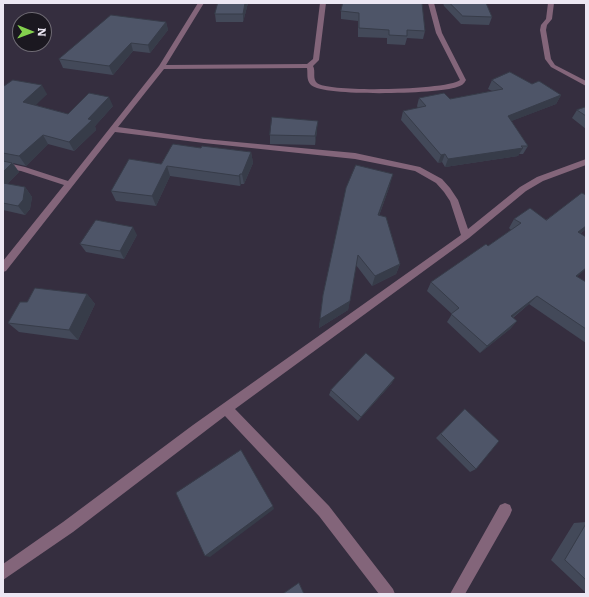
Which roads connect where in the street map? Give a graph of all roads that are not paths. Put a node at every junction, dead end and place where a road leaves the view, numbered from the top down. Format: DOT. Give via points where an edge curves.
graph roads {
  1 [pos="200,3"];
  2 [pos="323,3"];
  3 [pos="431,3"];
  4 [pos="551,3"];
  5 [pos="309,66"];
  6 [pos="162,67"];
  7 [pos="586,84"];
  8 [pos="113,129"];
  9 [pos="586,162"];
  10 [pos="3,165"];
  11 [pos="70,184"];
  12 [pos="466,236"];
  13 [pos="3,268"];
  14 [pos="226,408"];
  15 [pos="505,510"];
  16 [pos="3,573"];
  17 [pos="388,594"];
  18 [pos="457,594"];
  1 -- 6 [label="street"];
  2 -- 5 [label="street" via="316,60"];
  3 -- 5 [label="street" via="439,33 463,80 461,83 441,88 406,90 328,90 314,85 310,80"];
  4 -- 7 [label="street" via="543,30 548,59 553,66"];
  5 -- 6 [label="street"];
  6 -- 8 [label="street"];
  8 -- 11 [label="street"];
  8 -- 12 [label="street" via="354,156 417,169 439,181 448,190"];
  9 -- 12 [label="street" via="546,176 523,190"];
  10 -- 11 [label="street"];
  11 -- 13 [label="street"];
  12 -- 14 [label="street"];
  14 -- 16 [label="street"];
  14 -- 17 [label="street" via="324,511"];
  15 -- 18 [label="street"];
}
